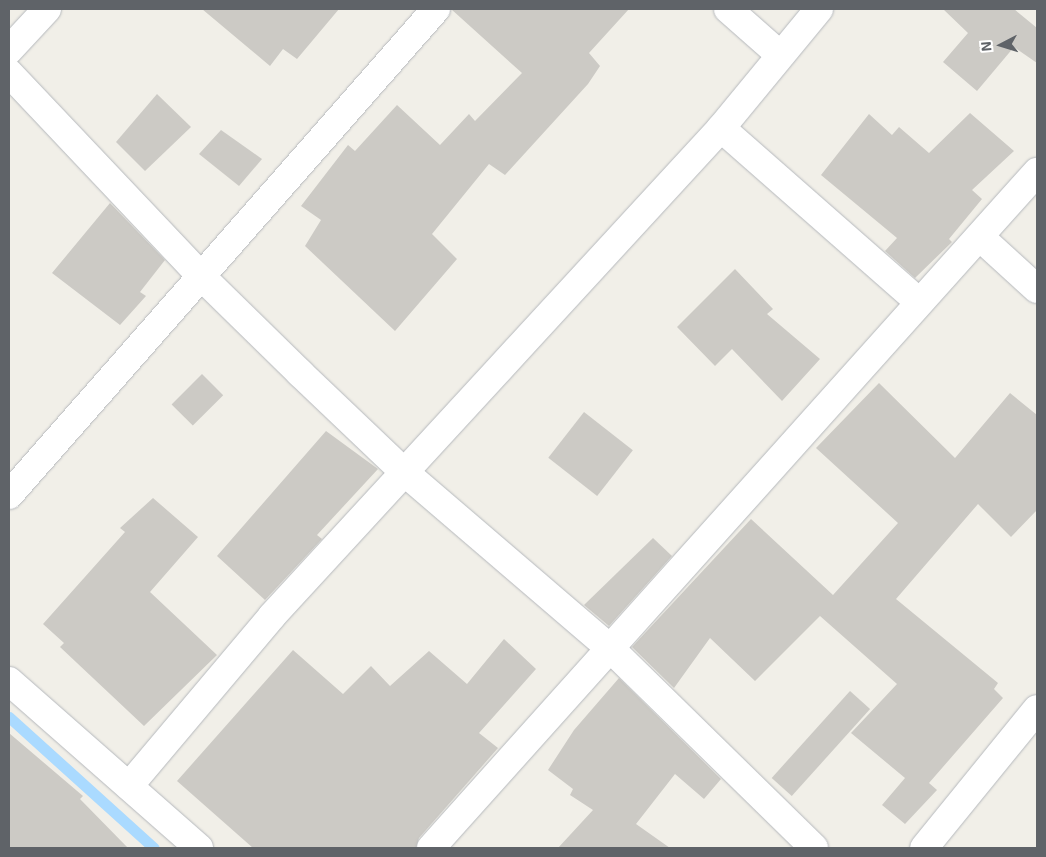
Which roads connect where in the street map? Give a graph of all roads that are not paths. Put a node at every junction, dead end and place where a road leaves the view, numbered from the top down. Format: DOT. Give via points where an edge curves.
graph roads {
  1 [pos="48,9"];
  2 [pos="436,9"];
  3 [pos="728,9"];
  4 [pos="819,9"];
  5 [pos="9,50"];
  6 [pos="779,54"];
  7 [pos="9,73"];
  8 [pos="721,128"];
  9 [pos="1037,172"];
  10 [pos="980,237"];
  11 [pos="201,276"];
  12 [pos="1037,289"];
  13 [pos="919,302"];
  14 [pos="402,470"];
  15 [pos="9,495"];
  16 [pos="612,649"];
  17 [pos="9,684"];
  18 [pos="1037,710"];
  19 [pos="129,786"];
  20 [pos="199,848"];
  21 [pos="431,848"];
  22 [pos="814,848"];
  23 [pos="924,848"];
  1 -- 5 [label="street"];
  2 -- 11 [label="street"];
  3 -- 6 [label="street"];
  4 -- 6 [label="street"];
  6 -- 8 [label="street"];
  7 -- 11 [label="street"];
  8 -- 13 [label="street"];
  8 -- 14 [label="street"];
  9 -- 10 [label="street"];
  10 -- 12 [label="street"];
  10 -- 13 [label="street"];
  11 -- 14 [label="street"];
  11 -- 15 [label="street"];
  13 -- 16 [label="street"];
  14 -- 16 [label="street"];
  14 -- 19 [label="street"];
  16 -- 21 [label="street"];
  16 -- 22 [label="street"];
  17 -- 19 [label="street"];
  18 -- 23 [label="street"];
  19 -- 20 [label="street"];
}
